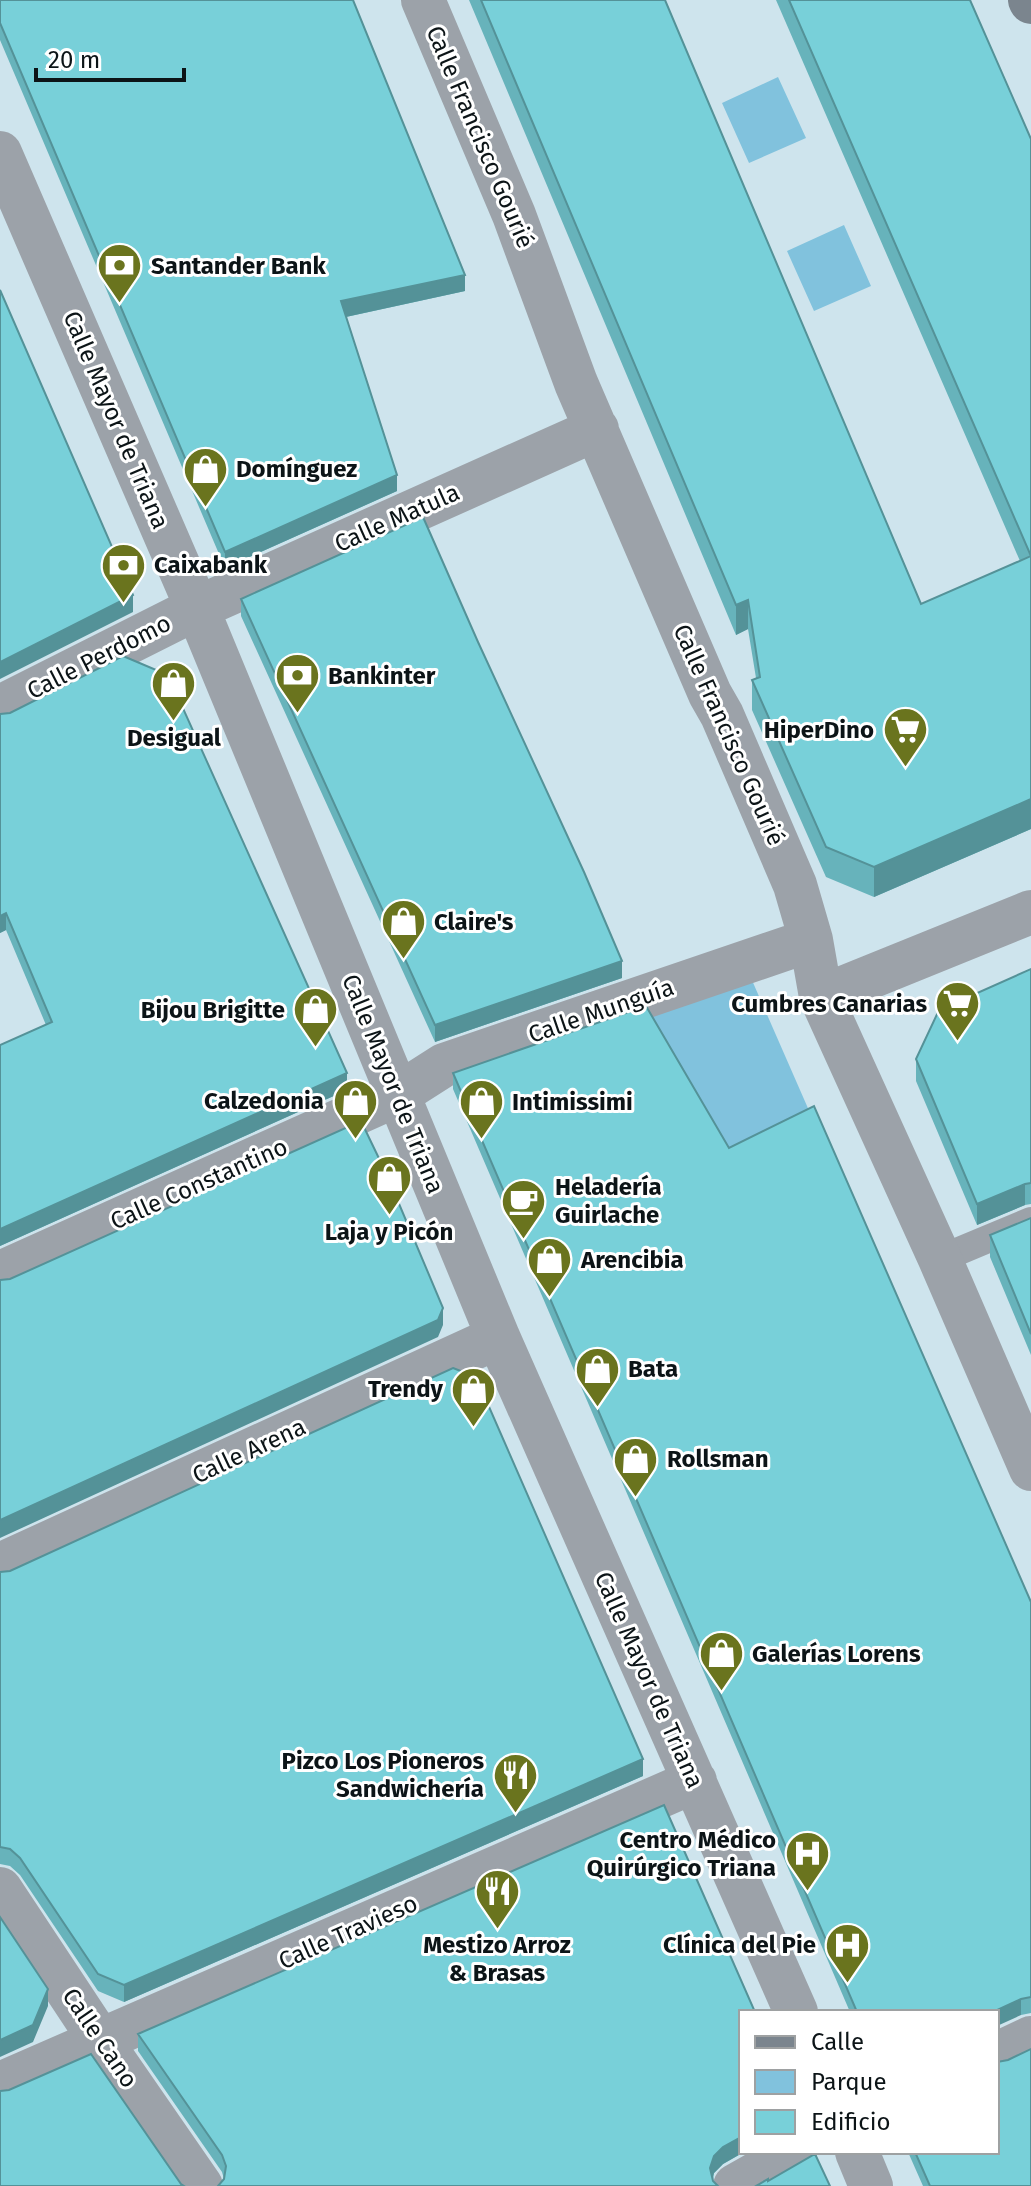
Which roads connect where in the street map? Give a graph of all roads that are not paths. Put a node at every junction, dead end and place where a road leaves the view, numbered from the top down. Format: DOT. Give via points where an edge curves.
graph roads {
  1 [pos="423,0"];
  2 [pos="0,153"];
  3 [pos="597,429"];
  4 [pos="197,608"];
  5 [pos="0,707"];
  6 [pos="1031,912"];
  7 [pos="811,940"];
  8 [pos="821,997"];
  9 [pos="397,1095"];
  10 [pos="1031,1221"];
  11 [pos="940,1259"];
  12 [pos="0,1273"];
  13 [pos="498,1337"];
  14 [pos="1031,1469"];
  15 [pos="0,1565"];
  16 [pos="695,1781"];
  17 [pos="0,1889"];
  18 [pos="795,2010"];
  19 [pos="1031,2038"];
  20 [pos="100,2040"];
  21 [pos="999,2053"];
  22 [pos="0,2084"];
  23 [pos="791,2154"];
  24 [pos="858,2154"];
  25 [pos="201,2186"];
  26 [pos="735,2186"];
  27 [pos="871,2186"];
  1 -- 3 [label="street, Calle Francisco Gourié"];
  2 -- 4 [label="street, Calle Mayor de Triana"];
  3 -- 4 [label="street, Calle Matula"];
  3 -- 7 [label="street, Calle Francisco Gourié" via="795,885"];
  4 -- 5 [label="street, Calle Perdomo"];
  4 -- 9 [label="street, Calle Mayor de Triana"];
  6 -- 8 [label="street"];
  7 -- 8 [label="street, Calle Francisco Gourié"];
  7 -- 9 [label="street, Calle Munguía" via="444,1065"];
  8 -- 11 [label="street, Calle Francisco Gourié"];
  9 -- 12 [label="street, Calle Constantino"];
  9 -- 13 [label="street, Calle Mayor de Triana"];
  10 -- 11 [label="lane"];
  11 -- 14 [label="street, Calle Francisco Gourié"];
  13 -- 15 [label="street, Calle Arena"];
  13 -- 16 [label="street, Calle Mayor de Triana"];
  16 -- 18 [label="street, Calle Mayor de Triana"];
  16 -- 20 [label="street, Calle Travieso"];
  17 -- 20 [label="street, Calle Cano"];
  19 -- 21 [label="street"];
  20 -- 22 [label="street, Calle Travieso"];
  20 -- 25 [label="street, Calle Cano"];
  23 -- 26 [label="street"];
  24 -- 27 [label="street"];
}
